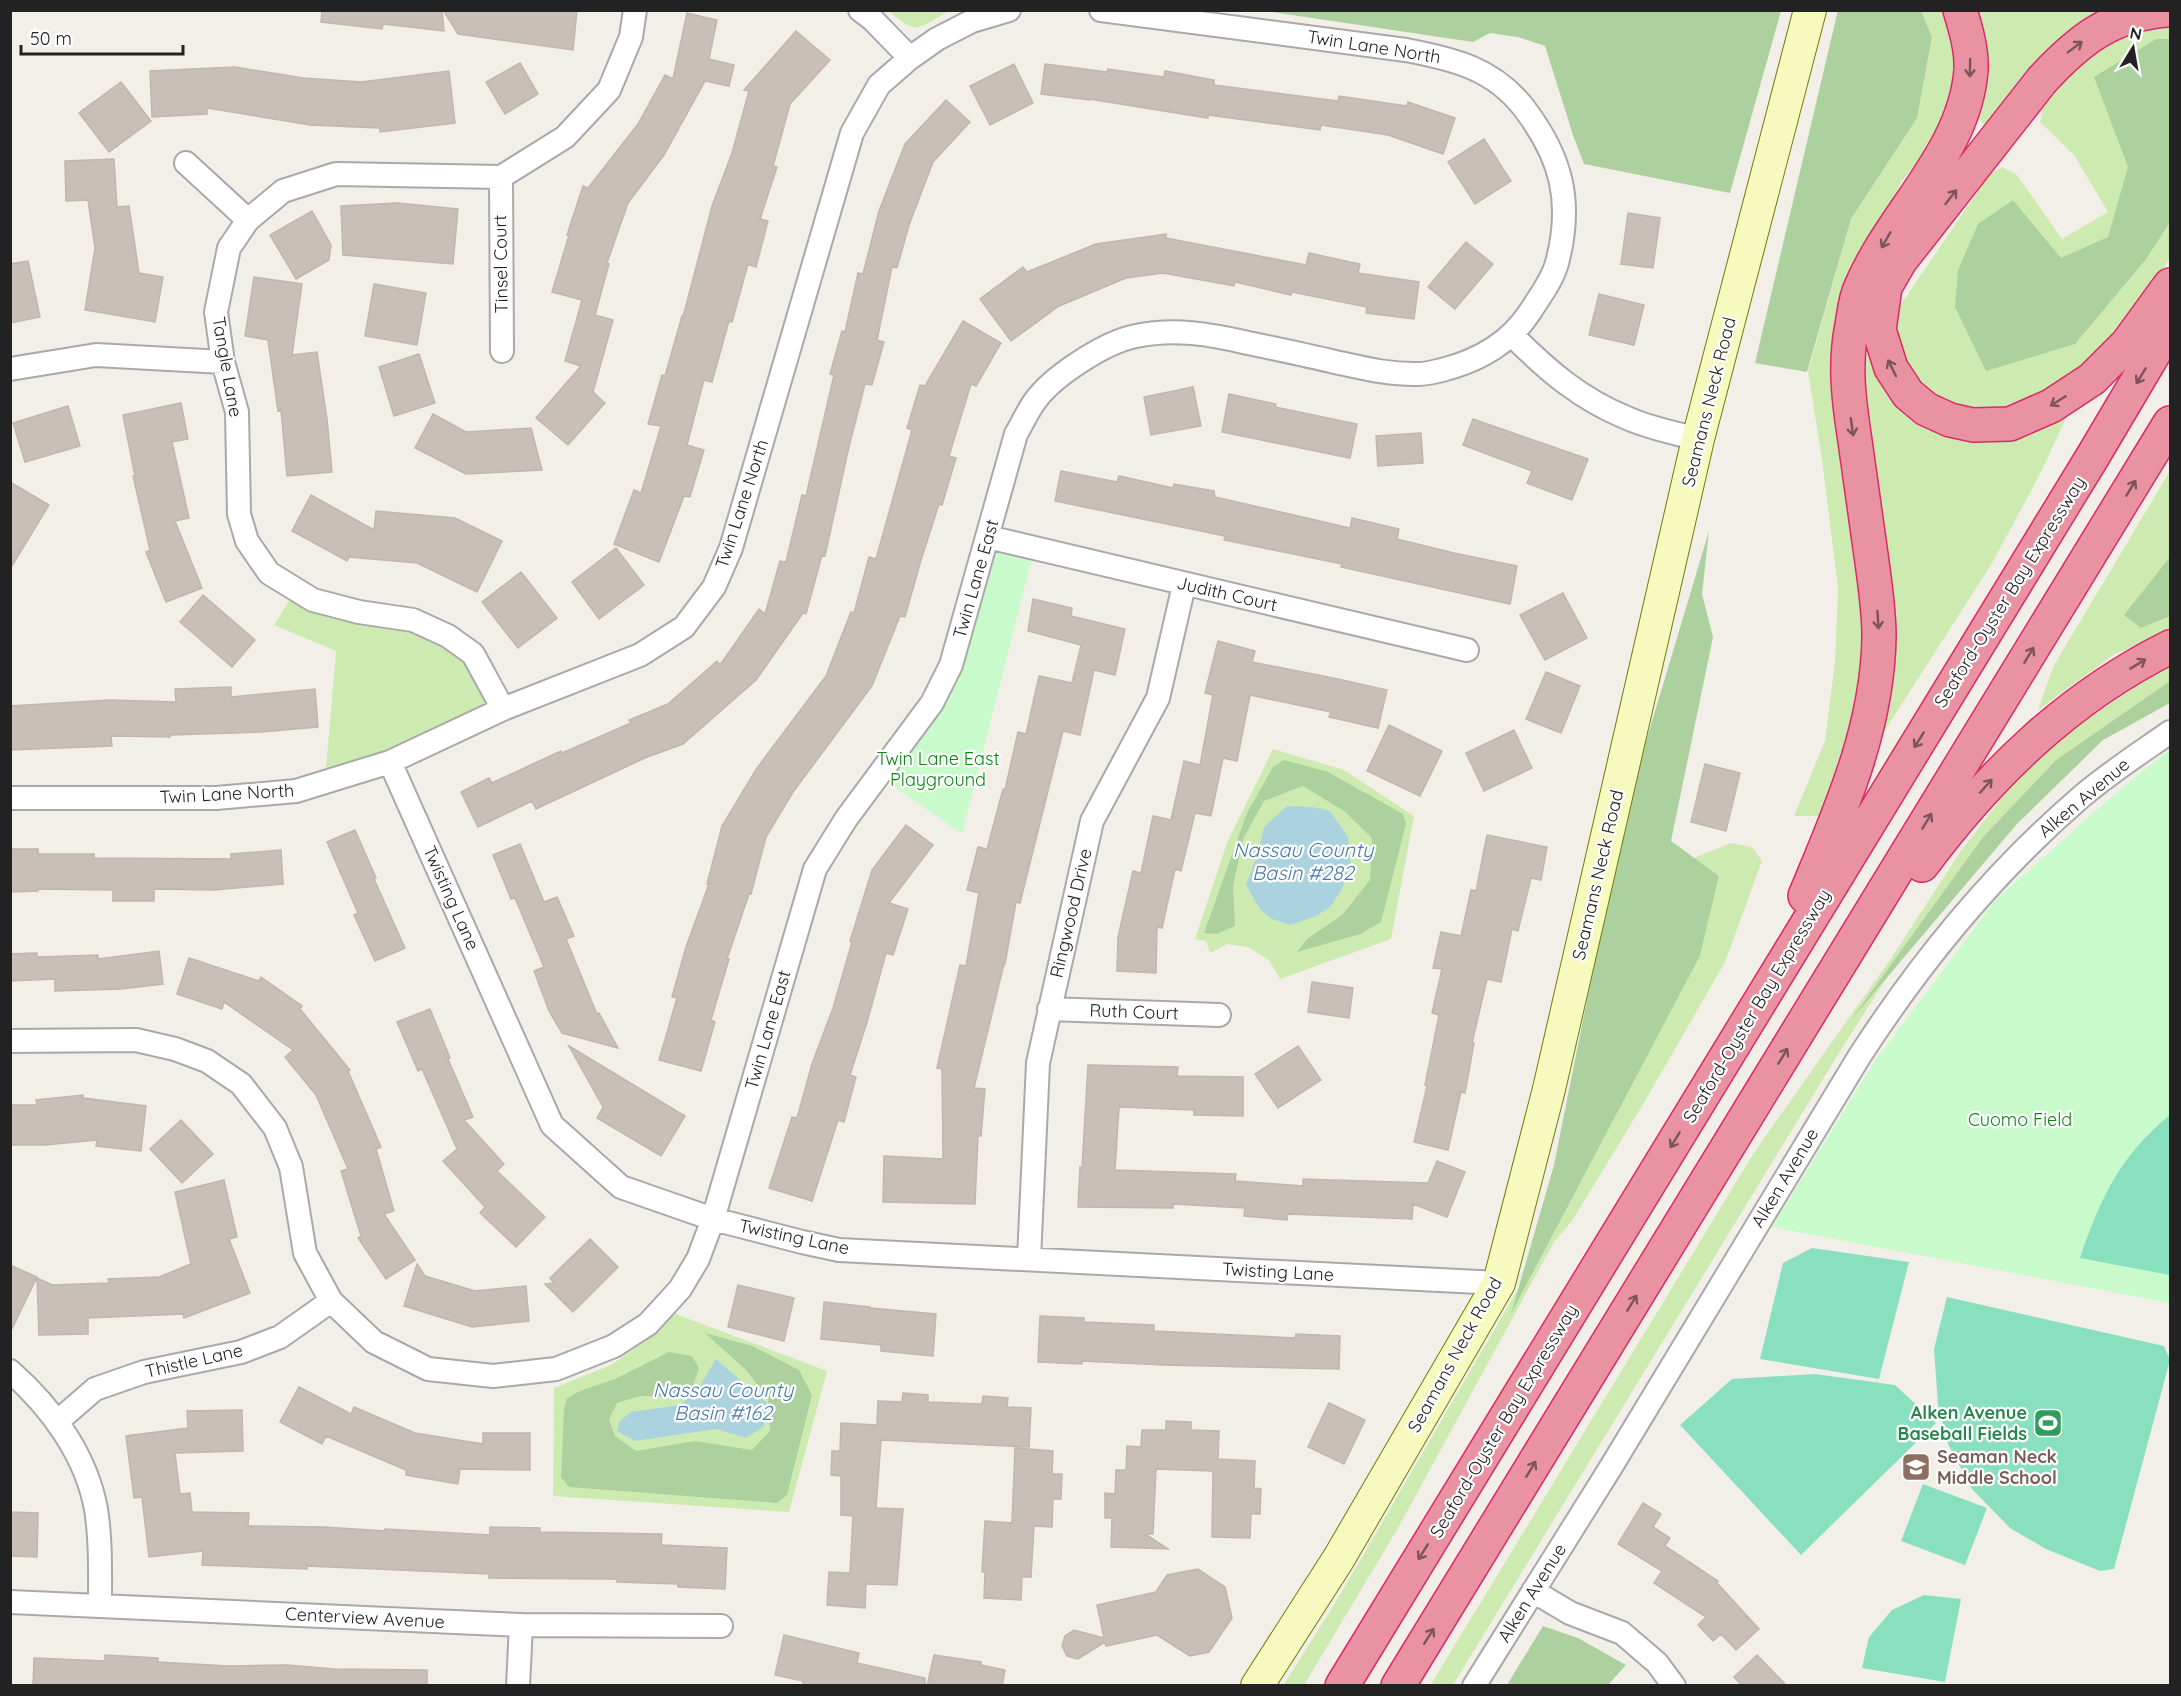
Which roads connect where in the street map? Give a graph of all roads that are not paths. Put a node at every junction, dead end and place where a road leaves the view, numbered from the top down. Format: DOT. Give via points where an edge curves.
graph roads {
  1 [pos="635,10"];
  2 [pos="860,10"];
  3 [pos="1009,10"];
  4 [pos="1101,10"];
  5 [pos="1810,10"];
  6 [pos="1960,10"];
  7 [pos="2167,10"];
  8 [pos="910,58"];
  9 [pos="186,163"];
  10 [pos="501,177"];
  11 [pos="248,220"];
  12 [pos="2170,285"];
  13 [pos="2170,326"];
  14 [pos="1512,335"];
  15 [pos="502,351"];
  16 [pos="223,362"];
  17 [pos="10,369"];
  18 [pos="2170,423"];
  19 [pos="1698,439"];
  20 [pos="988,537"];
  21 [pos="1184,585"];
  22 [pos="2170,647"];
  23 [pos="1467,650"];
  24 [pos="504,709"];
  25 [pos="2170,732"];
  26 [pos="390,762"];
  27 [pos="10,798"];
  28 [pos="1767,989"];
  29 [pos="1049,1009"];
  30 [pos="1809,1014"];
  31 [pos="1219,1015"];
  32 [pos="10,1041"];
  33 [pos="713,1219"];
  34 [pos="1029,1259"];
  35 [pos="1499,1283"];
  36 [pos="331,1301"];
  37 [pos="10,1371"];
  38 [pos="58,1421"];
  39 [pos="1533,1591"];
  40 [pos="10,1602"];
  41 [pos="100,1605"];
  42 [pos="521,1625"];
  43 [pos="721,1626"];
  44 [pos="518,1686"];
  45 [pos="1257,1686"];
  46 [pos="1342,1686"];
  47 [pos="1398,1686"];
  48 [pos="1474,1686"];
  49 [pos="1674,1686"];
  1 -- 10 [label="street" via="631,37 609,90 565,137"];
  2 -- 8 [label="street"];
  3 -- 8 [label="street, Twin Lane North" via="972,21"];
  4 -- 14 [label="street, Twin Lane North" via="1406,50 1452,59 1486,73 1517,98 1538,126 1561,176 1564,199 1564,237 1554,275"];
  5 -- 19 [label="main road, Seamans Neck Road"];
  6 -- 28 [label="highway, one-way" via="1971,68 1966,100 1947,148 1887,237 1859,291 1848,346 1847,390 1875,581 1879,636 1874,693 1843,803"];
  12 -- 7 [label="highway, one-way" via="2127,344 2092,379 2051,406 2010,424 1973,425 1926,409 1908,394 1891,368 1879,330 1885,286 1900,261 2066,53 2117,21"];
  8 -- 24 [label="street, Twin Lane North" via="879,85 852,133 730,548 714,587 684,627 640,656"];
  9 -- 11 [label="street"];
  10 -- 11 [label="street, Tangle Lane" via="336,174 283,191"];
  10 -- 15 [label="street, Tinsel Court"];
  11 -- 16 [label="street, Tangle Lane" via="229,248 216,312"];
  13 -- 28 [label="highway, Seaford-Oyster Bay Expressway, one-way"];
  14 -- 19 [label="street" via="1550,373 1583,396 1627,419"];
  14 -- 20 [label="street, Twin Lane East" via="1481,357 1421,375 1384,372 1204,333 1134,336 1070,368 1035,400 1016,434"];
  16 -- 17 [label="street" via="96,355"];
  16 -- 24 [label="street, Tangle Lane" via="237,412 238,514 247,541 269,573 313,600 413,620 448,636 473,654"];
  30 -- 18 [label="highway, one-way"];
  19 -- 35 [label="main road, Seamans Neck Road" via="1549,1089"];
  20 -- 21 [label="street, Judith Court"];
  20 -- 33 [label="street, Twin Lane East" via="951,665 933,703 846,819 815,869"];
  21 -- 23 [label="street, Judith Court"];
  21 -- 29 [label="street, Ringwood Drive" via="1158,698 1092,821"];
  30 -- 22 [label="highway, one-way" via="1953,823 1994,777 2089,696"];
  24 -- 26 [label="street, Twin Lane North"];
  25 -- 39 [label="street, Alken Avenue" via="2083,796 2035,838 1983,892 1898,1000 1859,1057"];
  26 -- 27 [label="street, Twin Lane North" via="296,791 216,798"];
  26 -- 33 [label="street, Twisting Lane" via="552,1125 621,1187"];
  28 -- 46 [label="highway, Seaford-Oyster Bay Expressway, one-way"];
  29 -- 31 [label="street, Ruth Court"];
  29 -- 34 [label="street, Ringwood Drive" via="1038,1063"];
  47 -- 30 [label="highway, one-way"];
  32 -- 36 [label="street, Twin Lane East" via="136,1040 207,1061 241,1084 275,1128 291,1167 305,1252"];
  33 -- 34 [label="street, Twisting Lane" via="839,1250"];
  33 -- 36 [label="street, Twin Lane East" via="698,1259 680,1289 648,1324 614,1346 556,1369 493,1376 428,1369 374,1342"];
  34 -- 35 [label="street, Twisting Lane"];
  35 -- 45 [label="main road, Seamans Neck Road" via="1338,1558"];
  36 -- 38 [label="street, Thistle Lane" via="280,1337 241,1352 144,1372 94,1389"];
  37 -- 38 [label="street"];
  38 -- 41 [label="street" via="82,1467 95,1507 100,1545"];
  39 -- 48 [label="street, Alken Avenue"];
  39 -- 49 [label="street" via="1570,1613 1622,1633 1657,1663"];
  40 -- 41 [label="street, Centerview Avenue"];
  41 -- 42 [label="street, Centerview Avenue"];
  42 -- 43 [label="street, Centerview Avenue"];
  42 -- 44 [label="street"];
}
